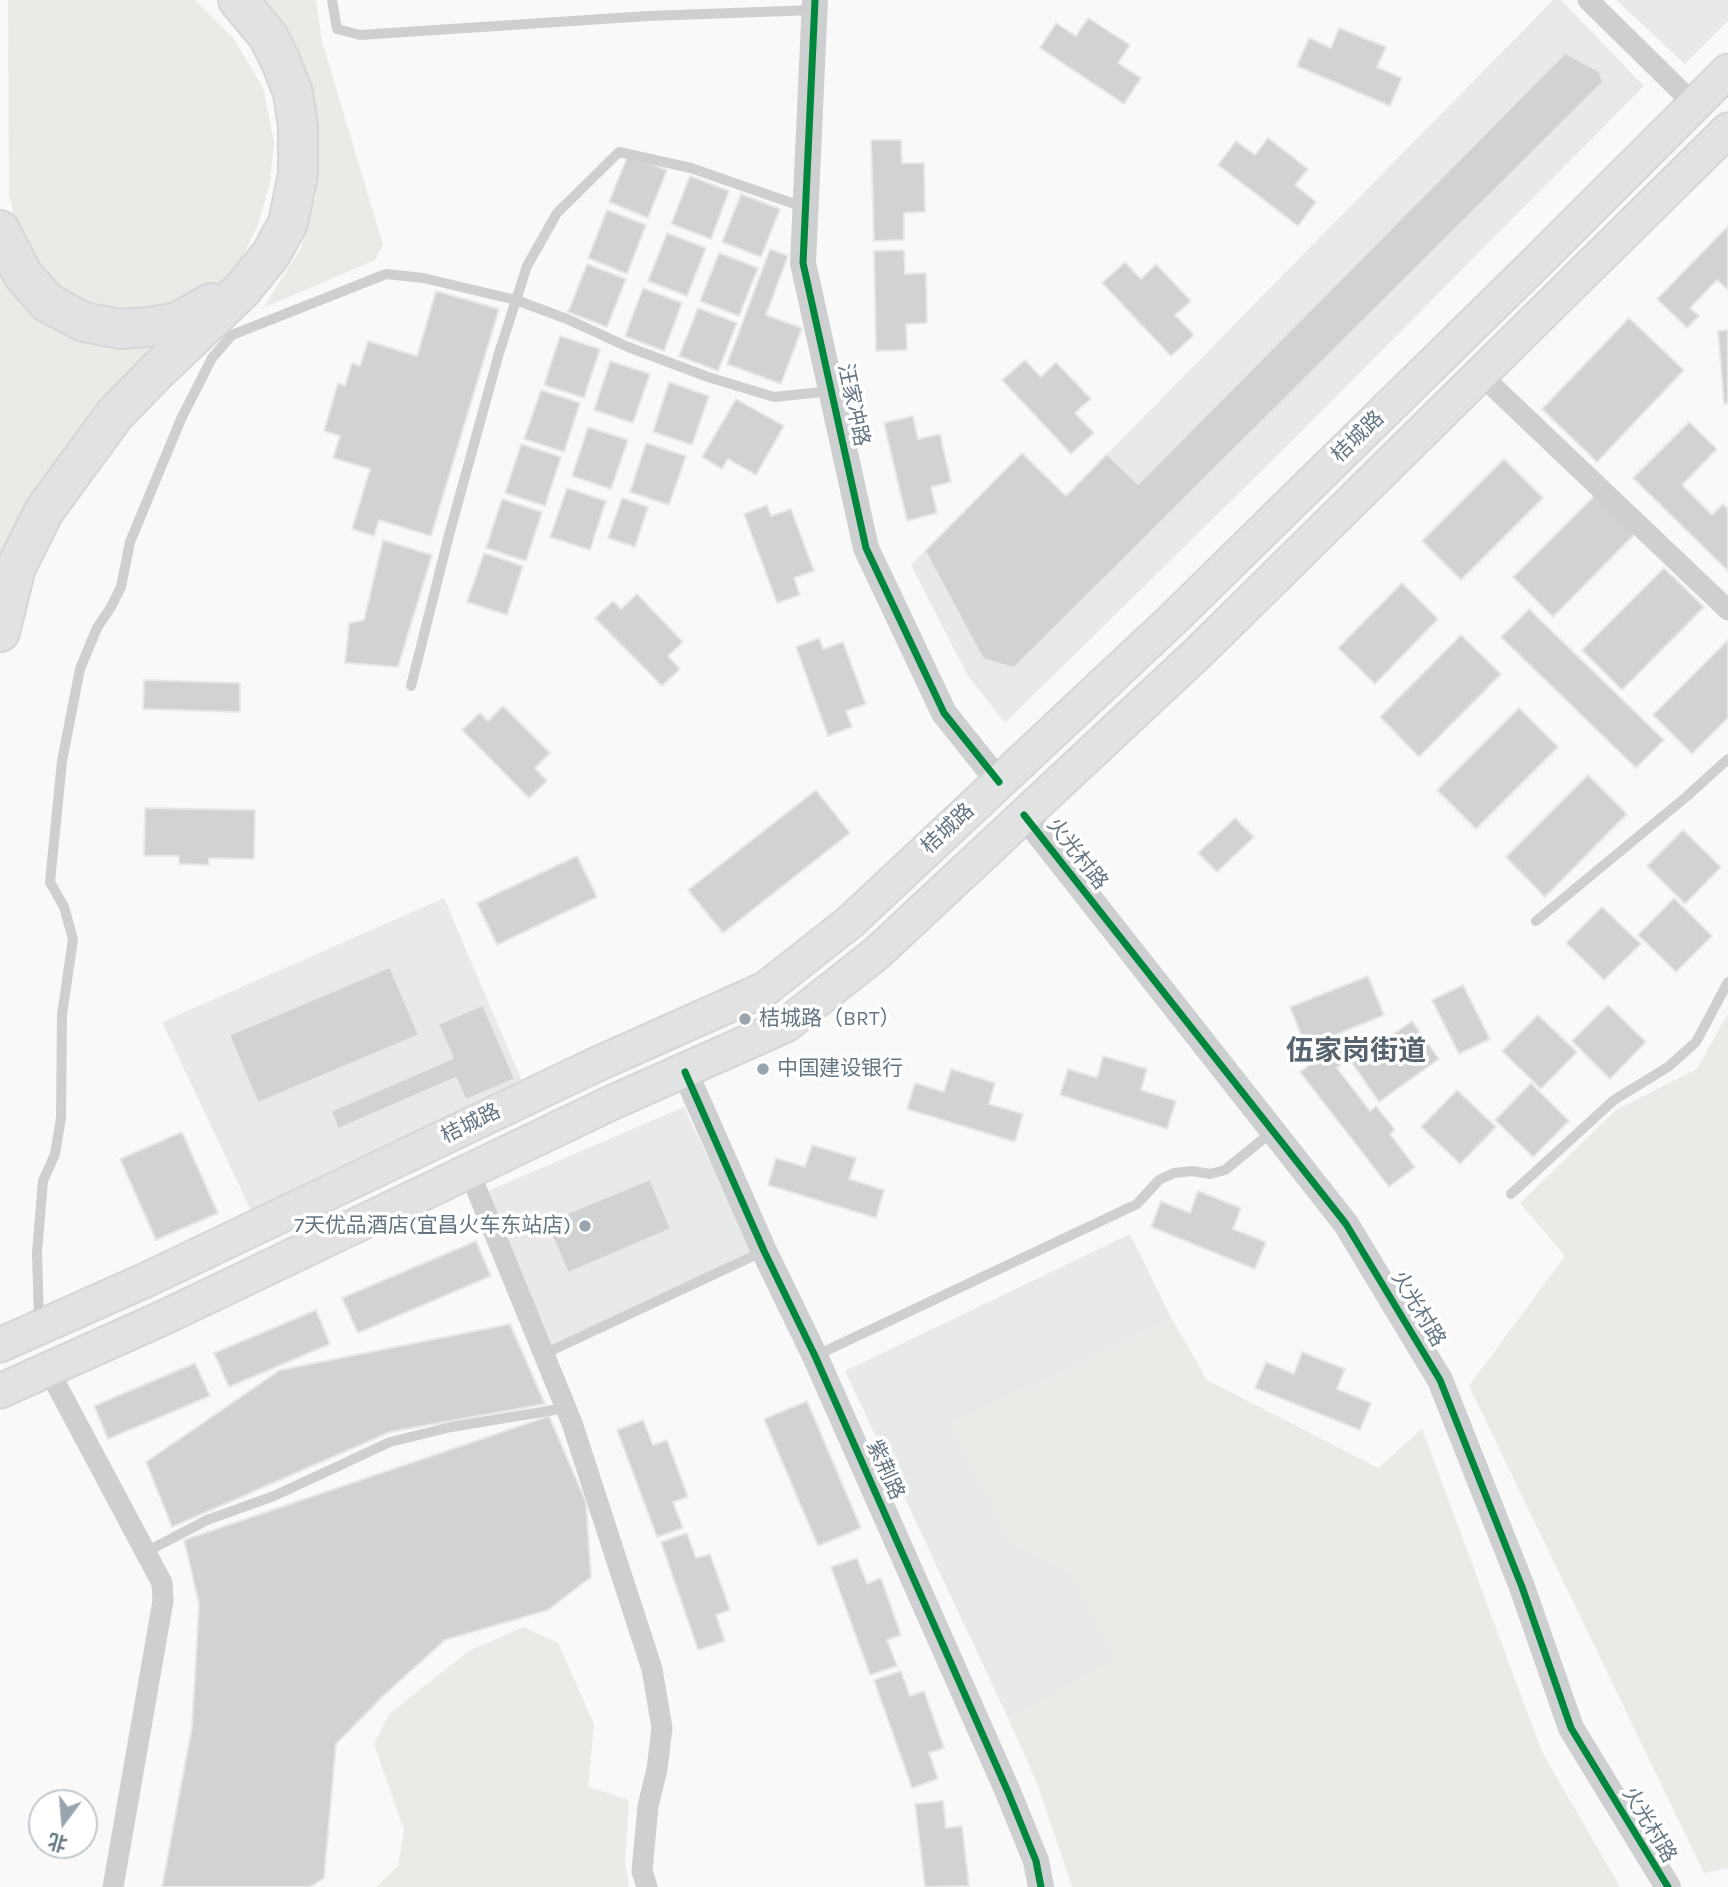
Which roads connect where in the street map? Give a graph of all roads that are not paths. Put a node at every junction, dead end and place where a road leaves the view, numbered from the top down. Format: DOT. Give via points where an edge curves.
graph roads {
  1 [pos="218,0"];
  2 [pos="238,0"];
  3 [pos="332,0"];
  4 [pos="1588,0"];
  5 [pos="815,5"];
  6 [pos="1728,71"];
  7 [pos="1695,105"];
  8 [pos="1728,130"];
  9 [pos="806,208"];
  10 [pos="0,230"];
  11 [pos="516,300"];
  12 [pos="1481,376"];
  13 [pos="832,391"];
  14 [pos="1728,610"];
  15 [pos="0,632"];
  16 [pos="411,685"];
  17 [pos="1728,759"];
  18 [pos="999,782"];
  19 [pos="1024,815"];
  20 [pos="1536,921"];
  21 [pos="1728,982"];
  22 [pos="685,1072"];
  23 [pos="1273,1130"];
  24 [pos="469,1171"];
  25 [pos="1511,1194"];
  26 [pos="764,1251"];
  27 [pos="40,1327"];
  28 [pos="0,1345"];
  29 [pos="544,1354"];
  30 [pos="816,1356"];
  31 [pos="48,1369"];
  32 [pos="0,1391"];
  33 [pos="566,1408"];
  34 [pos="146,1552"];
  35 [pos="113,1887"];
  36 [pos="647,1887"];
  37 [pos="1041,1887"];
  38 [pos="1668,1887"];
  1 -- 10 [label="highway" via="248,33 267,64 280,100 285,146 278,200 266,235 225,293 178,322 120,330 84,322 48,303 23,275"];
  2 -- 15 [label="highway" via="268,36 293,93 298,174 288,223 271,254 241,291 115,414 44,511 16,567"];
  3 -- 5 [label="lane" via="337,29 360,35"];
  4 -- 7 [label="street"];
  5 -- 9 [label="street, 汪家冲路"];
  6 -- 7 [label="main road, 桔城路"];
  7 -- 18 [label="main road, 桔城路" via="1171,621"];
  8 -- 12 [label="main road, 桔城路"];
  9 -- 11 [label="lane" via="691,168 619,152 557,214 527,266"];
  9 -- 13 [label="street, 汪家冲路" via="803,263"];
  11 -- 13 [label="lane" via="639,352 774,397"];
  11 -- 16 [label="lane"];
  11 -- 27 [label="lane" via="386,274 232,335 212,358 181,419 130,542 121,587 80,669 62,761 50,882 64,906 73,939 62,1015 61,1118 55,1154 43,1181 37,1252"];
  12 -- 14 [label="street"];
  12 -- 19 [label="main road, 桔城路" via="1200,651"];
  13 -- 18 [label="street, 汪家冲路" via="866,548 944,713"];
  17 -- 20 [label="lane"];
  18 -- 27 [label="main road, 桔城路" via="850,922 765,989"];
  19 -- 22 [label="main road, 桔城路" via="877,953 786,1025"];
  19 -- 23 [label="street, 火光村路"];
  21 -- 25 [label="lane" via="1696,1042 1668,1067 1614,1100"];
  22 -- 24 [label="main road, 桔城路"];
  22 -- 26 [label="street, 紫荆路"];
  23 -- 30 [label="lane" via="1225,1170 1174,1173 1159,1180 1137,1203"];
  23 -- 38 [label="street, 火光村路" via="1346,1224 1440,1380 1522,1587 1571,1728"];
  24 -- 29 [label="street"];
  24 -- 31 [label="main road, 桔城路"];
  26 -- 29 [label="lane"];
  26 -- 30 [label="street, 紫荆路"];
  27 -- 28 [label="main road, 桔城路"];
  29 -- 33 [label="street"];
  30 -- 37 [label="street, 紫荆路" via="1008,1792 1036,1861"];
  31 -- 32 [label="main road, 桔城路"];
  31 -- 34 [label="street"];
  33 -- 34 [label="lane" via="390,1442 274,1496 207,1520"];
  33 -- 36 [label="street" via="652,1668 662,1728 648,1806 642,1871"];
  34 -- 35 [label="street" via="162,1583 163,1601"];
}
